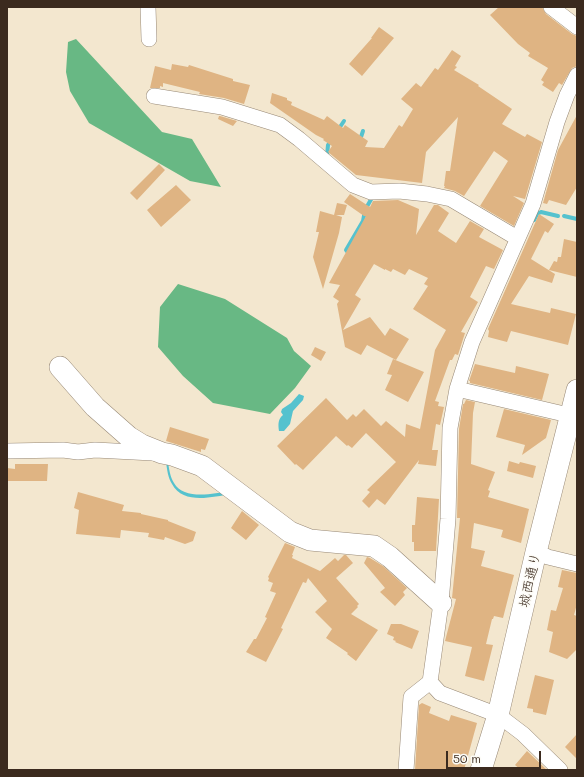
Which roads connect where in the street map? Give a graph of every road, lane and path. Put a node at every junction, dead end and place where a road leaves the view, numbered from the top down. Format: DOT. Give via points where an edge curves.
graph roads {
  1 [pos="148,7"];
  2 [pos="551,7"];
  3 [pos="577,27"];
  4 [pos="149,40"];
  5 [pos="577,75"];
  6 [pos="154,96"];
  7 [pos="517,238"];
  8 [pos="60,366"];
  9 [pos="457,389"];
  10 [pos="577,390"];
  11 [pos="574,416"];
  12 [pos="577,446"];
  13 [pos="7,451"];
  14 [pos="162,453"];
  15 [pos="542,554"];
  16 [pos="577,564"];
  17 [pos="440,603"];
  18 [pos="430,682"];
  19 [pos="502,719"];
  20 [pos="406,770"];
  21 [pos="482,770"];
  22 [pos="495,770"];
  23 [pos="560,770"];
  1 -- 4 [label="street"];
  2 -- 3 [label="street"];
  5 -- 7 [label="street" via="557,122 533,204"];
  6 -- 7 [label="street" via="222,108 280,125 353,185 371,192 399,191 451,200"];
  7 -- 9 [label="street" via="472,342"];
  8 -- 14 [label="street" via="95,407 129,437"];
  9 -- 11 [label="street"];
  9 -- 17 [label="street" via="450,428 448,519"];
  10 -- 11 [label="street, 城西通り"];
  11 -- 15 [label="street, 城西通り"];
  12 -- 15 [label="street, 城西通り"];
  13 -- 14 [label="street" via="95,450"];
  14 -- 17 [label="street" via="202,466 290,532 310,540 374,546 390,557"];
  15 -- 16 [label="street"];
  15 -- 19 [label="street, 城西通り"];
  17 -- 18 [label="street"];
  18 -- 19 [label="street" via="440,693"];
  18 -- 20 [label="street" via="411,697"];
  19 -- 21 [label="street, 城西通り"];
  19 -- 22 [label="street, 城西通り"];
  19 -- 23 [label="street" via="523,734"];
}
